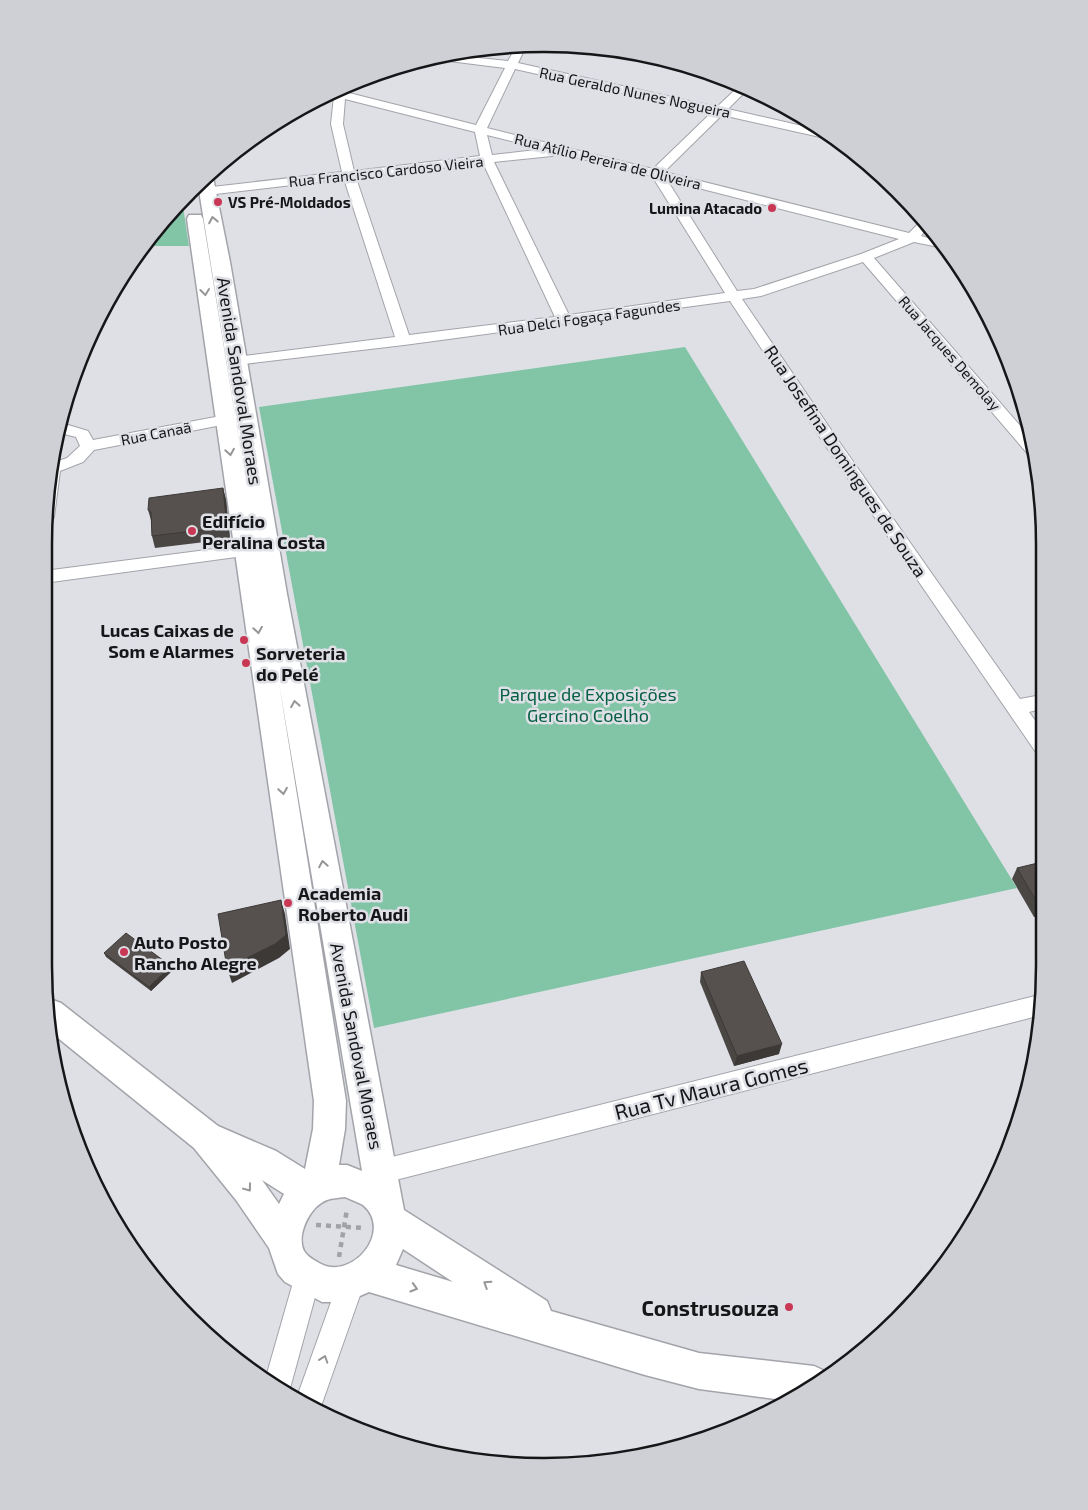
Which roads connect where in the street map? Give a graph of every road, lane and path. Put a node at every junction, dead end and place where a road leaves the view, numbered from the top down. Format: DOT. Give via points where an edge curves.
graph roads {
  1 [pos="517,54"];
  2 [pos="462,60"];
  3 [pos="511,66"];
  4 [pos="739,93"];
  5 [pos="347,94"];
  6 [pos="338,98"];
  7 [pos="721,111"];
  8 [pos="480,129"];
  9 [pos="810,131"];
  10 [pos="564,150"];
  11 [pos="487,160"];
  12 [pos="656,173"];
  13 [pos="349,176"];
  14 [pos="206,187"];
  15 [pos="202,191"];
  16 [pos="920,228"];
  17 [pos="912,238"];
  18 [pos="932,243"];
  19 [pos="210,251"];
  20 [pos="866,257"];
  21 [pos="734,297"];
  22 [pos="564,320"];
  23 [pos="404,341"];
  24 [pos="236,361"];
  25 [pos="236,418"];
  26 [pos="66,429"];
  27 [pos="1024,440"];
  28 [pos="88,446"];
  29 [pos="59,466"];
  30 [pos="245,551"];
  31 [pos="52,576"];
  32 [pos="264,596"];
  33 [pos="1036,703"];
  34 [pos="1016,707"];
  35 [pos="1036,737"];
  36 [pos="1033,1007"];
  37 [pos="56,1018"];
  38 [pos="206,1137"];
  39 [pos="315,1197"];
  40 [pos="347,1204"];
  41 [pos="383,1207"];
  42 [pos="313,1224"];
  43 [pos="344,1228"];
  44 [pos="299,1238"];
  45 [pos="318,1267"];
  46 [pos="351,1268"];
  47 [pos="558,1330"];
  48 [pos="279,1380"];
  49 [pos="803,1384"];
  50 [pos="310,1398"];
  1 -- 3 [label="street"];
  2 -- 3 [label="street, Rua Geraldo Nunes Nogueira"];
  3 -- 7 [label="street, Rua Geraldo Nunes Nogueira"];
  3 -- 8 [label="street"];
  4 -- 7 [label="street"];
  5 -- 8 [label="street, Rua Atílio Pereira de Oliveira"];
  6 -- 13 [label="street" via="337,124"];
  7 -- 9 [label="street, Rua Geraldo Nunes Nogueira"];
  7 -- 12 [label="street"];
  8 -- 10 [label="street, Rua Atílio Pereira de Oliveira"];
  8 -- 11 [label="street"];
  10 -- 11 [label="street, Rua Francisco Cardoso Vieira"];
  10 -- 12 [label="street, Rua Atílio Pereira de Oliveira"];
  11 -- 13 [label="street, Rua Francisco Cardoso Vieira"];
  11 -- 22 [label="street"];
  12 -- 17 [label="street, Rua Atílio Pereira de Oliveira"];
  12 -- 21 [label="street, Rua Josefina Domingues de Souza"];
  13 -- 14 [label="street, Rua Francisco Cardoso Vieira"];
  13 -- 23 [label="street"];
  15 -- 19 [label="main road, Avenida Sandoval Moraes"];
  16 -- 17 [label="street, Rua Delci Fogaça Fagundes"];
  17 -- 18 [label="street, Rua Atílio Pereira de Oliveira"];
  17 -- 20 [label="street, Rua Delci Fogaça Fagundes"];
  19 -- 24 [label="main road, Avenida Sandoval Moraes"];
  19 -- 25 [label="main road, Avenida Sandoval Moraes, one-way"];
  20 -- 21 [label="street, Rua Delci Fogaça Fagundes" via="774,288"];
  20 -- 27 [label="street, Rua Jacques Demolay"];
  21 -- 22 [label="street, Rua Delci Fogaça Fagundes"];
  21 -- 34 [label="street, Rua Josefina Domingues de Souza"];
  22 -- 23 [label="street, Rua Delci Fogaça Fagundes"];
  23 -- 24 [label="street, Rua Delci Fogaça Fagundes"];
  24 -- 25 [label="main road, Avenida Sandoval Moraes"];
  25 -- 28 [label="street, Rua Canaã"];
  25 -- 30 [label="main road, Avenida Sandoval Moraes, one-way"];
  25 -- 32 [label="main road, Avenida Sandoval Moraes"];
  26 -- 28 [label="street" via="82,434"];
  28 -- 29 [label="street" via="82,456"];
  30 -- 31 [label="street"];
  30 -- 32 [label="main road, Avenida Sandoval Moraes"];
  32 -- 39 [label="main road, Avenida Sandoval Moraes, one-way" via="330,1102 329,1129"];
  41 -- 32 [label="main road, Avenida Sandoval Moraes, one-way"];
  33 -- 34 [label="street"];
  34 -- 35 [label="street, Rua Josefina Domingues de Souza"];
  36 -- 41 [label="street, Rua Tv Maura Gomes"];
  37 -- 38 [label="main road"];
  38 -- 39 [label="main road" via="264,1162"];
  38 -- 44 [label="main road, one-way" via="248,1188"];
  39 -- 41 [label="main road" via="347,1181 376,1193"];
  39 -- 42 [label="path"];
  39 -- 44 [label="main road" via="296,1207 289,1219"];
  40 -- 43 [label="path"];
  41 -- 43 [label="path"];
  41 -- 46 [label="main road, Avenida Sandoval Moraes" via="390,1241 387,1250 376,1267"];
  47 -- 41 [label="main road, one-way"];
  42 -- 43 [label="path"];
  42 -- 44 [label="path"];
  43 -- 46 [label="path"];
  44 -- 45 [label="main road" via="286,1250 294,1267"];
  45 -- 46 [label="path"];
  45 -- 46 [label="main road" via="321,1285 336,1286"];
  45 -- 48 [label="street"];
  46 -- 47 [label="main road, one-way"];
  50 -- 46 [label="street, one-way"];
  47 -- 49 [label="main road" via="699,1370"];
}
